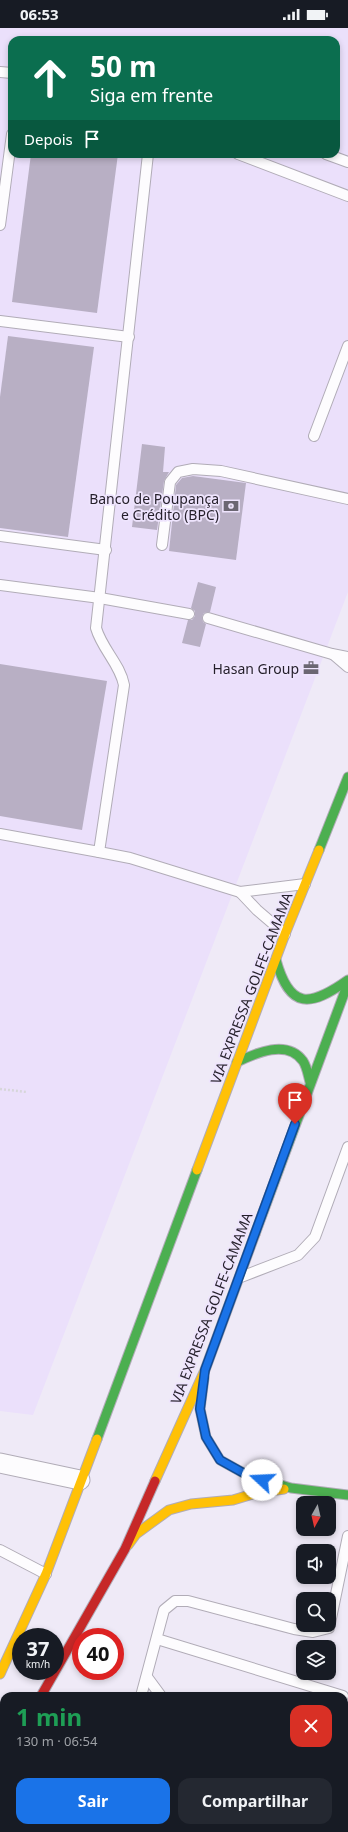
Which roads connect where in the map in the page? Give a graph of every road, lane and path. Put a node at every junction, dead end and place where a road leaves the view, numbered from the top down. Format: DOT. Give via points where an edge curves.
graph roads {
  1 [pos="9,158"];
  2 [pos="148,158"];
  3 [pos="248,158"];
  4 [pos="337,158"];
  5 [pos="348,162"];
  6 [pos="348,196"];
  7 [pos="0,225"];
  8 [pos="0,321"];
  9 [pos="129,337"];
  10 [pos="348,346"];
  11 [pos="314,436"];
  12 [pos="348,499"];
  13 [pos="0,536"];
  14 [pos="162,545"];
  15 [pos="106,550"];
  16 [pos="0,585"];
  17 [pos="100,598"];
  18 [pos="189,614"];
  19 [pos="208,618"];
  20 [pos="332,654"];
  21 [pos="348,657"];
  22 [pos="348,667"];
  23 [pos="348,777"];
  24 [pos="0,834"];
  25 [pos="99,852"];
  26 [pos="306,884"];
  27 [pos="240,892"];
  28 [pos="285,934"];
  29 [pos="276,960"];
  30 [pos="348,980"];
  31 [pos="348,983"];
  32 [pos="238,1062"];
  33 [pos="310,1082"];
  34 [pos="0,1088"];
  35 [pos="27,1092"];
  36 [pos="348,1147"];
  37 [pos="239,1278"];
  38 [pos="205,1370"];
  39 [pos="0,1463"];
  40 [pos="80,1480"];
  41 [pos="291,1488"];
  42 [pos="348,1495"];
  43 [pos="348,1536"];
  44 [pos="125,1549"];
  45 [pos="0,1550"];
  46 [pos="46,1574"];
  47 [pos="157,1639"];
  48 [pos="0,1674"];
  49 [pos="147,1677"];
  50 [pos="44,1692"];
  51 [pos="142,1692"];
  52 [pos="158,1692"];
  53 [pos="331,1692"];
  1 -- 7 [label="lane"];
  2 -- 9 [label="lane"];
  3 -- 6 [label="lane"];
  4 -- 5 [label="lane"];
  8 -- 9 [label="lane"];
  9 -- 15 [label="lane"];
  10 -- 11 [label="lane"];
  12 -- 14 [label="lane" via="221,471 193,469 178,472 170,482"];
  13 -- 15 [label="lane"];
  15 -- 17 [label="lane"];
  16 -- 17 [label="lane"];
  17 -- 18 [label="lane"];
  17 -- 25 [label="lane" via="96,628 124,685"];
  19 -- 20 [label="lane"];
  20 -- 21 [label="lane"];
  20 -- 22 [label="lane"];
  23 -- 26 [label="main road, VIA EXPRESSA GOLFE-CAMAMA"];
  24 -- 25 [label="lane"];
  25 -- 27 [label="lane" via="130,858"];
  26 -- 27 [label="lane"];
  26 -- 28 [label="main road, VIA EXPRESSA GOLFE-CAMAMA"];
  27 -- 28 [label="lane"];
  28 -- 29 [label="main road, VIA EXPRESSA GOLFE-CAMAMA"];
  29 -- 30 [label="main road" via="286,990 302,999 324,996"];
  29 -- 32 [label="main road, VIA EXPRESSA GOLFE-CAMAMA"];
  31 -- 33 [label="main road, VIA EXPRESSA GOLFE-CAMAMA"];
  32 -- 33 [label="main road" via="270,1050 292,1052 303,1061"];
  32 -- 40 [label="main road, VIA EXPRESSA GOLFE-CAMAMA"];
  33 -- 37 [label="main road, VIA EXPRESSA GOLFE-CAMAMA"];
  34 -- 35 [label="path"];
  36 -- 37 [label="lane" via="315,1237 298,1256"];
  37 -- 38 [label="main road, VIA EXPRESSA GOLFE-CAMAMA"];
  38 -- 41 [label="main road" via="200,1409 206,1437 220,1460 247,1475"];
  38 -- 44 [label="main road, VIA EXPRESSA GOLFE-CAMAMA"];
  39 -- 40 [label="street"];
  40 -- 46 [label="main road, VIA EXPRESSA GOLFE-CAMAMA"];
  41 -- 42 [label="main road"];
  41 -- 44 [label="main road" via="256,1493 233,1500 191,1504 169,1510 136,1534"];
  43 -- 47 [label="lane" via="329,1628 313,1632 294,1629 188,1602 175,1601 164,1610"];
  44 -- 50 [label="main road, VIA EXPRESSA GOLFE-CAMAMA"];
  45 -- 46 [label="lane"];
  46 -- 48 [label="main road, VIA EXPRESSA GOLFE-CAMAMA"];
  47 -- 49 [label="lane"];
  47 -- 53 [label="lane"];
  49 -- 51 [label="lane"];
  49 -- 52 [label="lane"];
}
